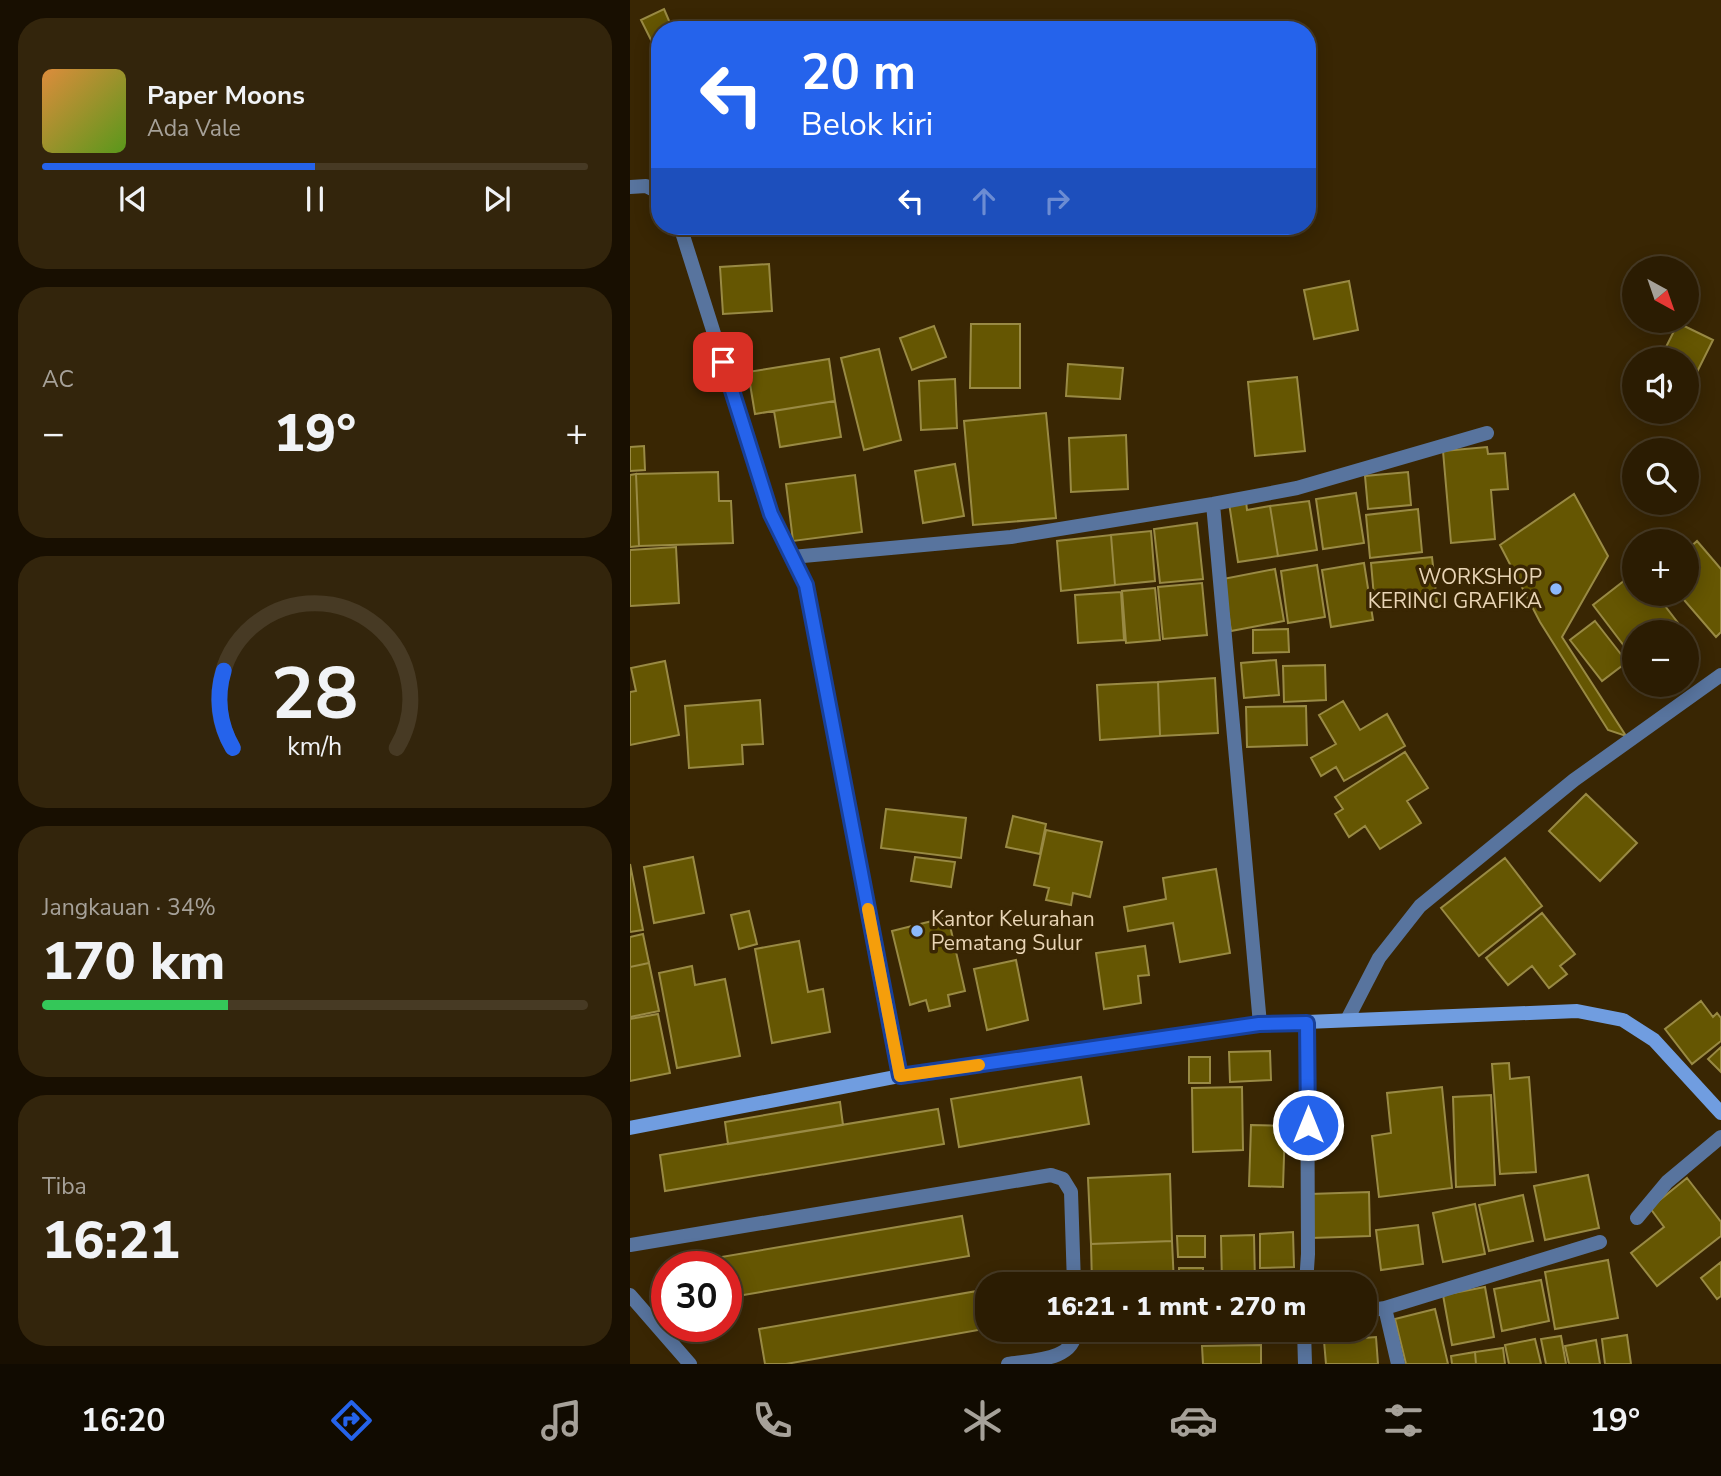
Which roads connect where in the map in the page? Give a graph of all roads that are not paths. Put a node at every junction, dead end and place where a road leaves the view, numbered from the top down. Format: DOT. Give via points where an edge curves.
graph roads {
  1 [pos="630,187"];
  2 [pos="651,188"];
  3 [pos="683,235"];
  4 [pos="1487,433"];
  5 [pos="1213,504"];
  6 [pos="792,557"];
  7 [pos="1721,675"];
  8 [pos="1347,1020"];
  9 [pos="1307,1023"];
  10 [pos="1259,1024"];
  11 [pos="900,1076"];
  12 [pos="1721,1113"];
  13 [pos="630,1128"];
  14 [pos="1721,1137"];
  15 [pos="1637,1218"];
  16 [pos="1600,1242"];
  17 [pos="630,1245"];
  18 [pos="1074,1272"];
  19 [pos="1307,1272"];
  20 [pos="630,1295"];
  21 [pos="1385,1308"];
  22 [pos="1377,1309"];
  23 [pos="1074,1342"];
  24 [pos="1304,1342"];
  25 [pos="690,1364"];
  26 [pos="1008,1364"];
  27 [pos="1305,1364"];
  28 [pos="1398,1364"];
  1 -- 2 [label="street"];
  3 -- 6 [label="street" via="771,514"];
  4 -- 5 [label="street" via="1297,488"];
  5 -- 6 [label="street" via="1012,537"];
  5 -- 10 [label="street"];
  6 -- 11 [label="street" via="806,585"];
  7 -- 8 [label="street" via="1574,780 1420,906 1379,958"];
  8 -- 9 [label="street"];
  8 -- 12 [label="street" via="1577,1011 1623,1020 1654,1040"];
  9 -- 10 [label="street"];
  9 -- 19 [label="street"];
  10 -- 11 [label="street"];
  11 -- 13 [label="street"];
  14 -- 15 [label="street" via="1667,1182"];
  16 -- 21 [label="street"];
  17 -- 18 [label="street" via="1051,1175 1063,1179 1071,1192"];
  20 -- 25 [label="street"];
  21 -- 22 [label="street"];
  21 -- 28 [label="street"];
  23 -- 26 [label="street" via="1069,1350 1056,1355"];
  24 -- 27 [label="street"];
}
